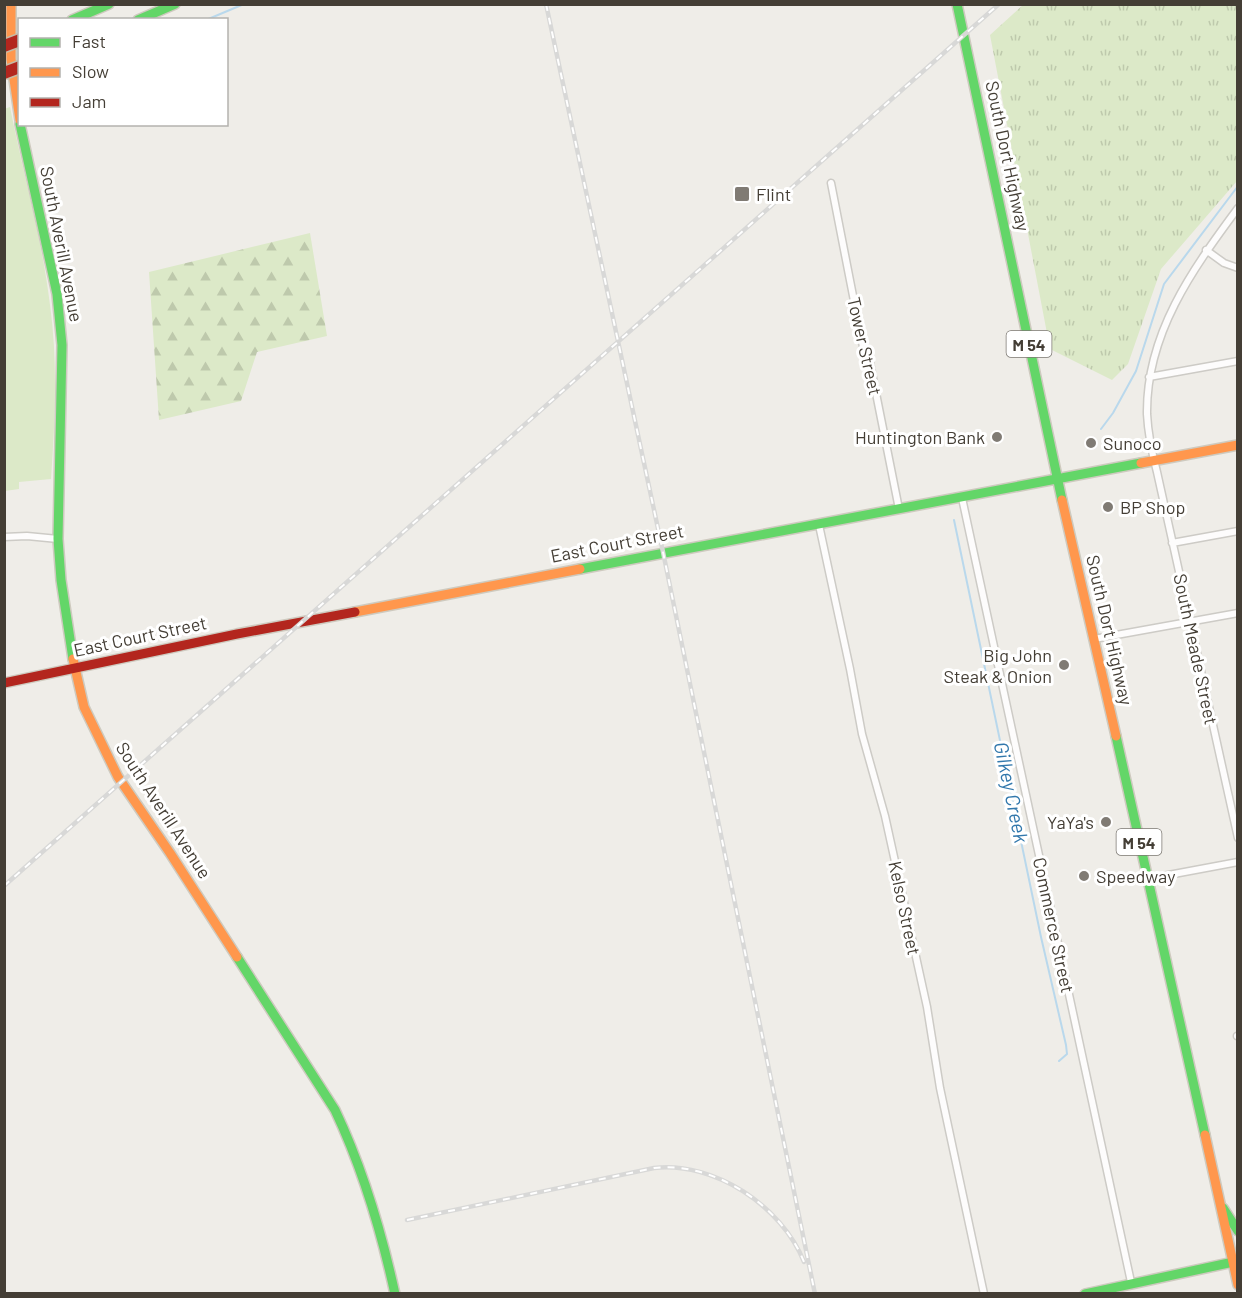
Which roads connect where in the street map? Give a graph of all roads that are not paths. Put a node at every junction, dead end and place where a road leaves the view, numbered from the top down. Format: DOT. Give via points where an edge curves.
graph roads {
  1 [pos="11,4"];
  2 [pos="109,4"];
  3 [pos="176,4"];
  4 [pos="957,4"];
  5 [pos="77,18"];
  6 [pos="143,18"];
  7 [pos="18,109"];
  8 [pos="21,126"];
  9 [pos="831,183"];
  10 [pos="1238,208"];
  11 [pos="1206,250"];
  12 [pos="1238,268"];
  13 [pos="1238,361"];
  14 [pos="1149,376"];
  15 [pos="1238,445"];
  16 [pos="1154,461"];
  17 [pos="1057,478"];
  18 [pos="962,498"];
  19 [pos="899,509"];
  20 [pos="819,525"];
  21 [pos="1238,531"];
  22 [pos="4,537"];
  23 [pos="58,539"];
  24 [pos="1172,543"];
  25 [pos="1238,613"];
  26 [pos="1190,622"];
  27 [pos="1094,639"];
  28 [pos="74,668"];
  29 [pos="4,683"];
  30 [pos="1238,837"];
  31 [pos="1238,862"];
  32 [pos="1147,879"];
  33 [pos="1221,1205"];
  34 [pos="1238,1231"];
  35 [pos="1236,1263"];
  36 [pos="1131,1282"];
  37 [pos="1238,1285"];
  38 [pos="395,1293"];
  39 [pos="984,1293"];
  40 [pos="1085,1293"];
  1 -- 7 [label="main road, South Averill Avenue" via="10,59"];
  2 -- 5 [label="main road"];
  3 -- 6 [label="main road"];
  4 -- 17 [label="main road, South Dort Highway / M 54"];
  8 -- 23 [label="main road, South Averill Avenue" via="57,294 62,345"];
  9 -- 19 [label="street, Tower Street"];
  10 -- 11 [label="street, South Meade Street"];
  11 -- 12 [label="street"];
  11 -- 14 [label="street, South Meade Street" via="1175,301"];
  13 -- 14 [label="street"];
  14 -- 16 [label="street, South Meade Street" via="1147,414"];
  15 -- 16 [label="main road, East Court Street"];
  16 -- 17 [label="main road, East Court Street"];
  16 -- 24 [label="street, South Meade Street"];
  17 -- 18 [label="main road, East Court Street"];
  17 -- 27 [label="main road, South Dort Highway / M 54"];
  18 -- 19 [label="main road, East Court Street"];
  18 -- 36 [label="street, Commerce Street"];
  19 -- 20 [label="main road, East Court Street"];
  20 -- 28 [label="main road, East Court Street"];
  20 -- 39 [label="street, Kelso Street" via="862,734 885,816 927,1007 940,1088"];
  21 -- 24 [label="street"];
  22 -- 23 [label="street"];
  23 -- 28 [label="main road, South Averill Avenue"];
  24 -- 26 [label="street, South Meade Street"];
  25 -- 26 [label="street"];
  26 -- 27 [label="street"];
  26 -- 30 [label="street, South Meade Street"];
  27 -- 32 [label="main road, South Dort Highway / M 54"];
  28 -- 29 [label="main road, East Court Street"];
  28 -- 38 [label="main road, South Averill Avenue" via="89,719 118,777 335,1110 372,1196"];
  31 -- 32 [label="street"];
  32 -- 33 [label="main road, South Dort Highway / M 54"];
  33 -- 34 [label="main road"];
  33 -- 35 [label="main road, South Dort Highway / M 54"];
  35 -- 36 [label="main road"];
  35 -- 37 [label="main road, M 54"];
  36 -- 40 [label="main road"];
}
